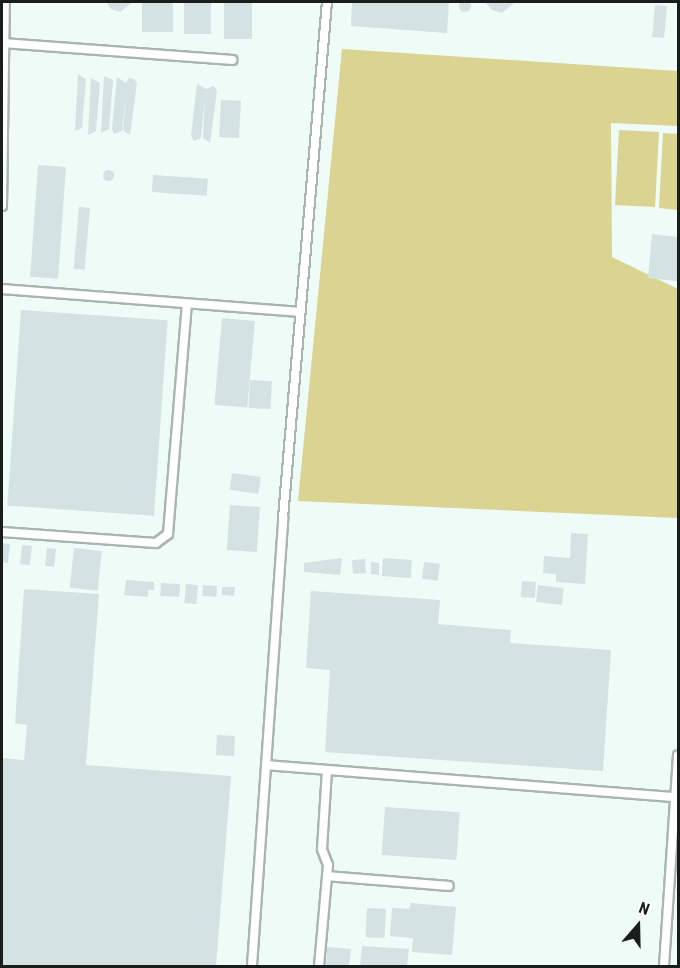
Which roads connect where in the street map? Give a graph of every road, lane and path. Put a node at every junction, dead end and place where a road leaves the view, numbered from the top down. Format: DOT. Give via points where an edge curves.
graph roads {
  1 [pos="5,2"];
  2 [pos="327,2"];
  3 [pos="3,43"];
  4 [pos="232,60"];
  5 [pos="2,206"];
  6 [pos="2,289"];
  7 [pos="187,304"];
  8 [pos="300,312"];
  9 [pos="2,532"];
  10 [pos="678,755"];
  11 [pos="266,765"];
  12 [pos="327,770"];
  13 [pos="675,798"];
  14 [pos="327,876"];
  15 [pos="449,886"];
  16 [pos="674,887"];
  17 [pos="252,966"];
  18 [pos="319,966"];
  19 [pos="664,966"];
  1 -- 3 [label="lane"];
  2 -- 8 [label="lane"];
  3 -- 4 [label="lane"];
  3 -- 5 [label="lane"];
  6 -- 7 [label="lane"];
  7 -- 8 [label="lane"];
  7 -- 9 [label="lane" via="168,534 156,543"];
  8 -- 11 [label="lane"];
  10 -- 13 [label="lane"];
  11 -- 12 [label="lane"];
  11 -- 17 [label="lane"];
  12 -- 13 [label="lane"];
  12 -- 14 [label="lane" via="322,849"];
  13 -- 16 [label="lane"];
  14 -- 15 [label="lane"];
  14 -- 18 [label="lane"];
  16 -- 19 [label="lane"];
}
